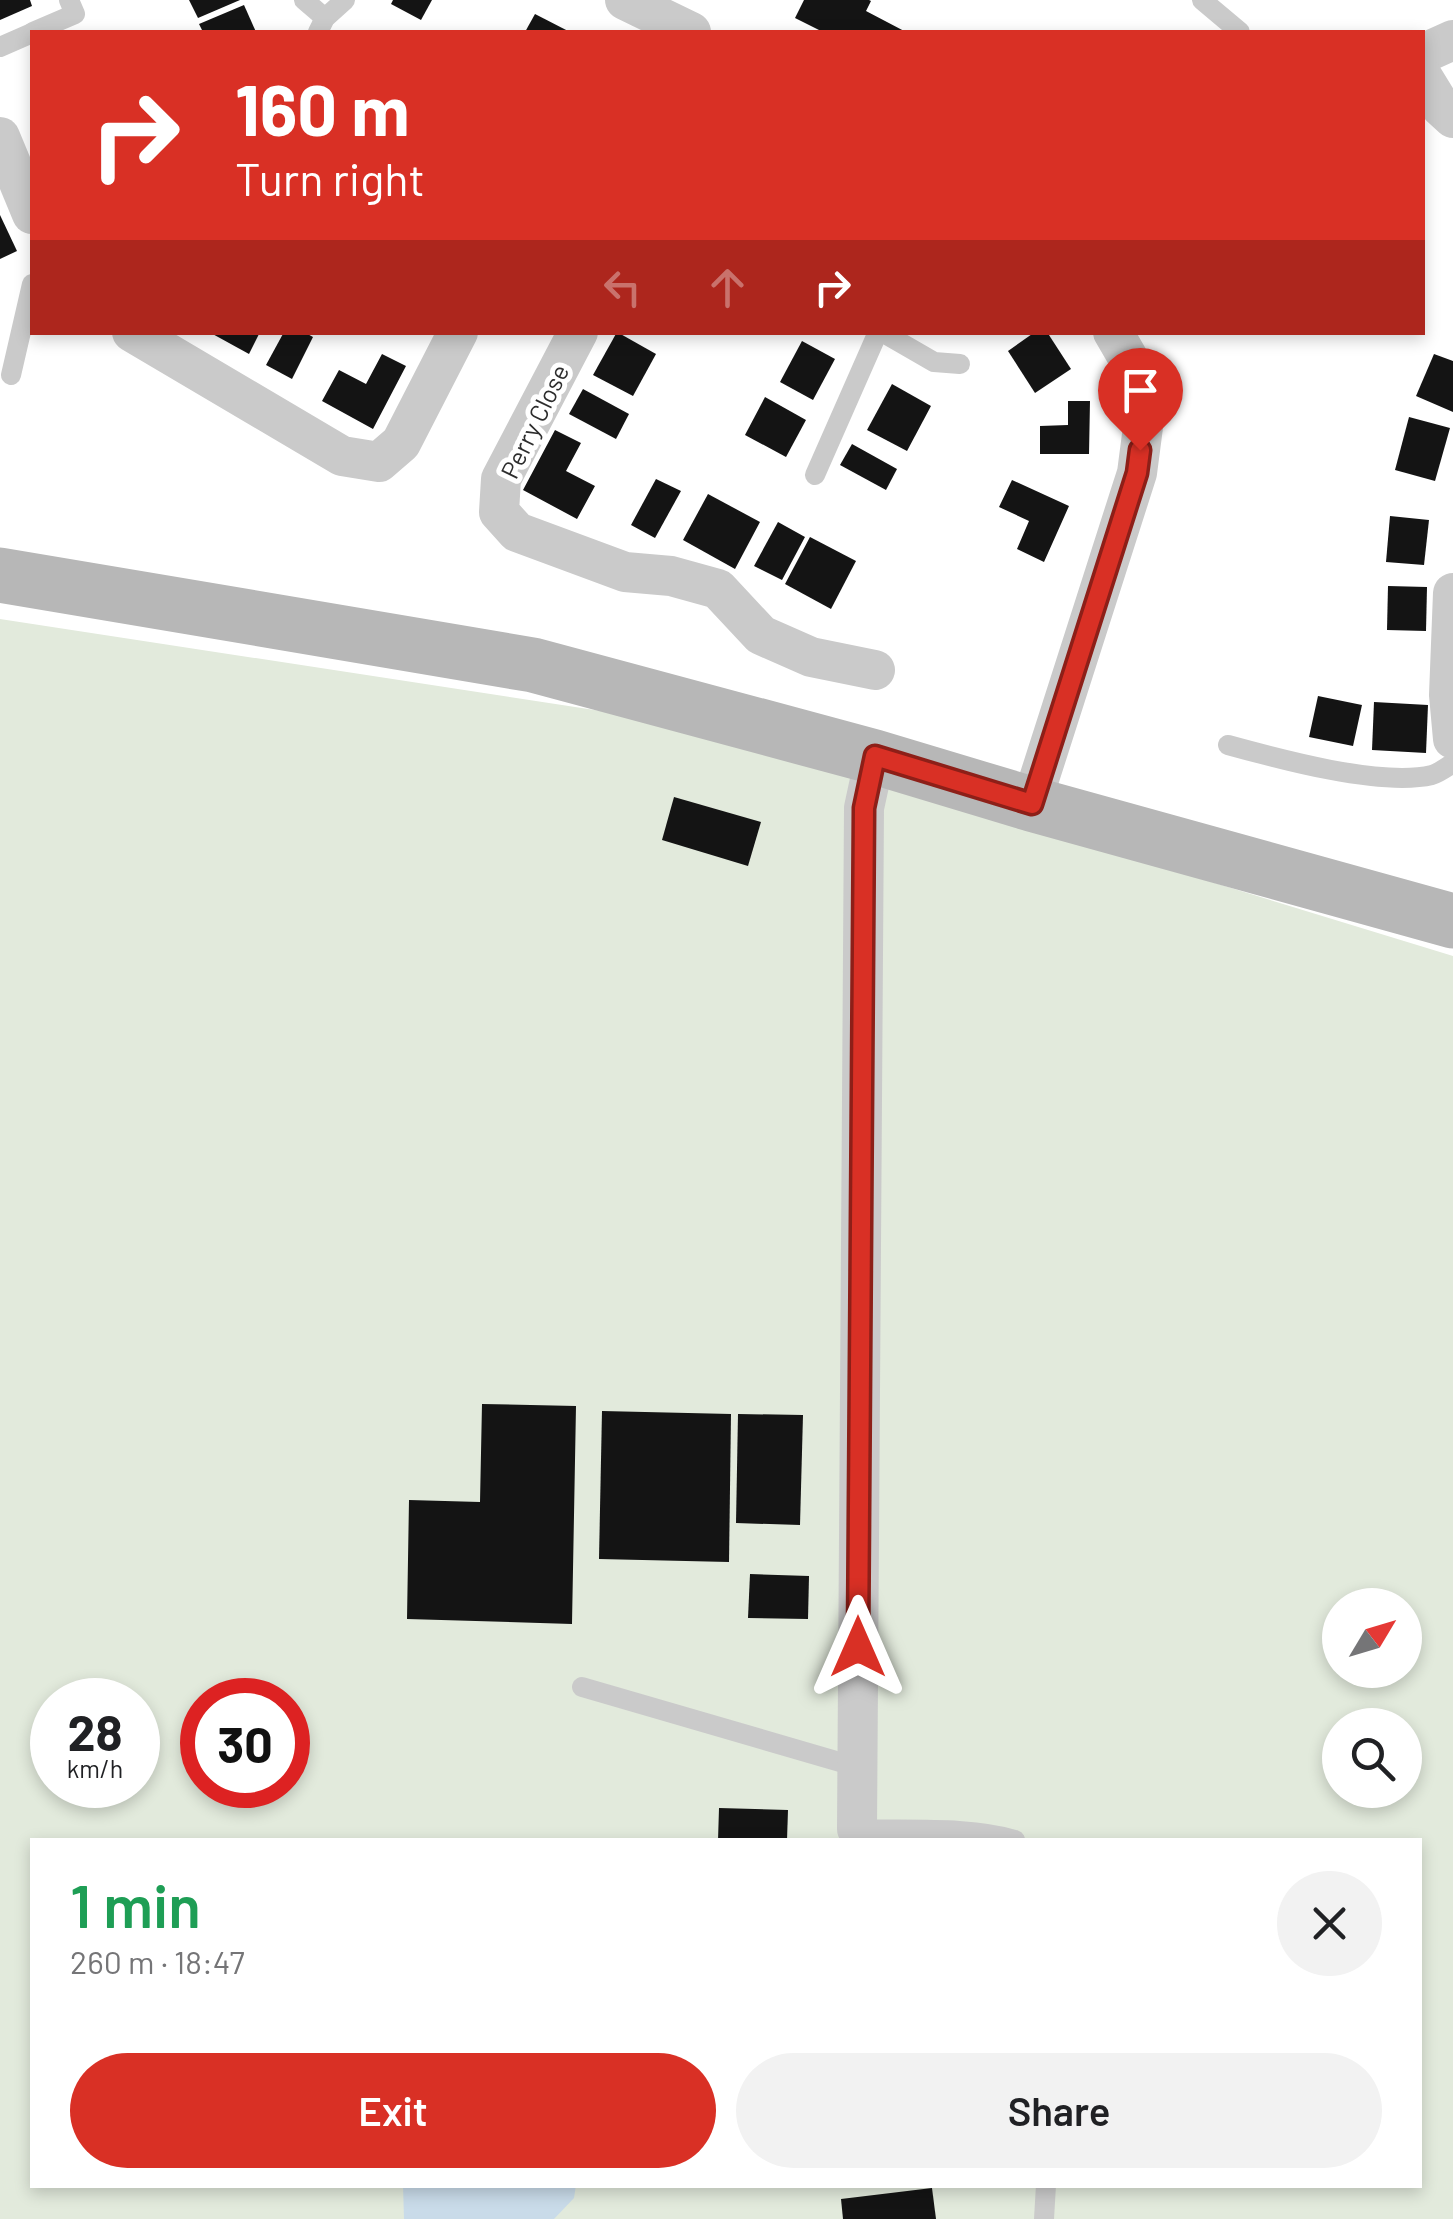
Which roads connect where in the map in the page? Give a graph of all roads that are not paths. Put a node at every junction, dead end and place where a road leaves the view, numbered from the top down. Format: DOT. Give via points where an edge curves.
graph roads {
  1 [pos="69,0"];
  2 [pos="304,0"];
  3 [pos="344,0"];
  4 [pos="1202,0"];
  5 [pos="624,12"];
  6 [pos="686,19"];
  7 [pos="321,26"];
  8 [pos="40,30"];
  9 [pos="1238,30"];
  10 [pos="30,34"];
  11 [pos="1453,40"];
  12 [pos="0,47"];
  13 [pos="1425,53"];
  14 [pos="1425,81"];
  15 [pos="1453,118"];
  16 [pos="0,137"];
  17 [pos="30,209"];
  18 [pos="30,293"];
  19 [pos="137,335"];
  20 [pos="456,335"];
  21 [pos="576,335"];
  22 [pos="879,335"];
  23 [pos="885,335"];
  24 [pos="1115,335"];
  25 [pos="960,364"];
  26 [pos="11,375"];
  27 [pos="815,474"];
  28 [pos="0,575"];
  29 [pos="1453,593"];
  30 [pos="875,670"];
  31 [pos="1453,738"];
  32 [pos="1228,745"];
  33 [pos="875,756"];
  34 [pos="1453,763"];
  35 [pos="1032,804"];
  36 [pos="1453,921"];
  37 [pos="582,1687"];
  38 [pos="857,1766"];
  39 [pos="857,1835"];
  40 [pos="1008,1838"];
  41 [pos="1046,2188"];
  42 [pos="1044,2219"];
  1 -- 8 [label="lane" via="75,14"];
  2 -- 7 [label="lane"];
  3 -- 7 [label="lane"];
  4 -- 9 [label="lane"];
  5 -- 6 [label="street"];
  10 -- 12 [label="lane"];
  11 -- 13 [label="street"];
  14 -- 15 [label="street"];
  16 -- 17 [label="street"];
  18 -- 26 [label="lane"];
  19 -- 20 [label="street" via="342,456 379,462 401,444"];
  21 -- 30 [label="street, Perry Close" via="501,479 500,512 508,522 517,532 624,572 718,589 773,641"];
  22 -- 27 [label="lane"];
  23 -- 25 [label="lane" via="934,362"];
  24 -- 35 [label="street" via="1135,370 1143,427 1137,473"];
  28 -- 33 [label="street" via="533,665"];
  29 -- 31 [label="street"];
  32 -- 34 [label="lane" via="1305,766 1398,777 1434,774"];
  33 -- 35 [label="street"];
  33 -- 38 [label="street" via="864,808"];
  35 -- 36 [label="street"];
  37 -- 38 [label="lane"];
  38 -- 39 [label="street"];
  39 -- 40 [label="lane"];
  41 -- 42 [label="lane"];
}
